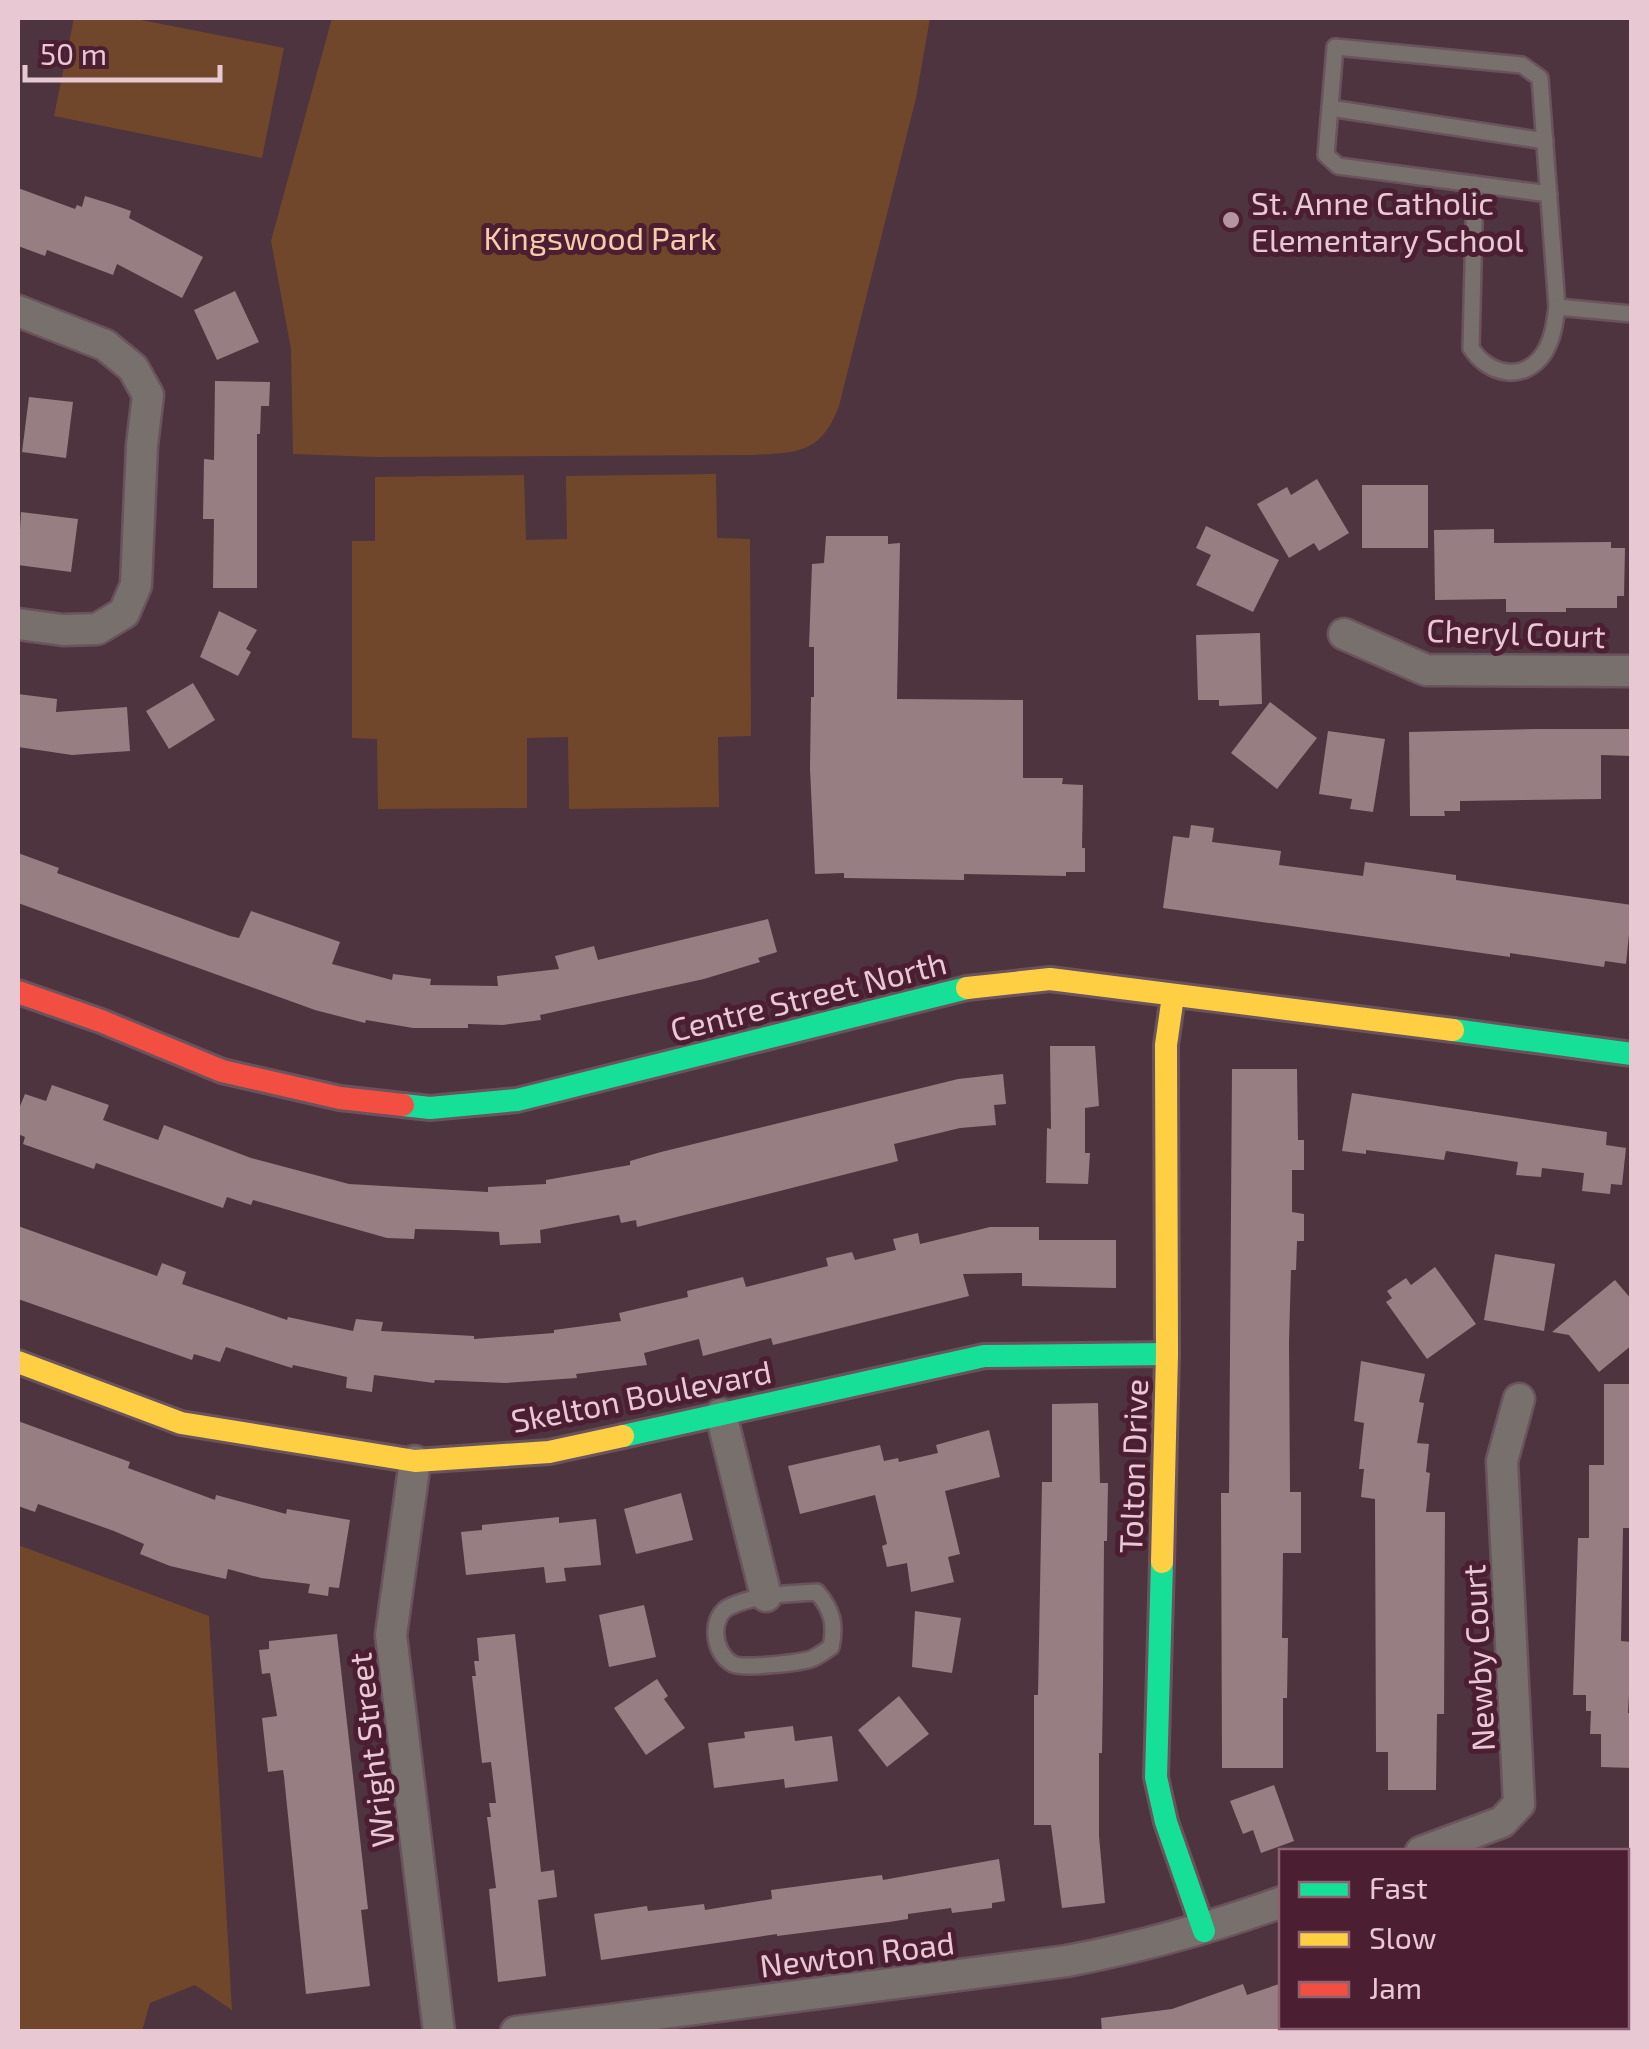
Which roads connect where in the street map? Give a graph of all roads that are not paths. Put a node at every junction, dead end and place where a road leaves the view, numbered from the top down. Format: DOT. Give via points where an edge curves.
graph roads {
  1 [pos="1330,108"];
  2 [pos="1545,141"];
  3 [pos="1475,184"];
  4 [pos="1549,194"];
  5 [pos="1558,307"];
  6 [pos="18,310"];
  7 [pos="1632,314"];
  8 [pos="18,624"];
  9 [pos="1344,634"];
  10 [pos="1632,671"];
  11 [pos="18,992"];
  12 [pos="1173,996"];
  13 [pos="1632,1054"];
  14 [pos="1167,1354"];
  15 [pos="18,1362"];
  16 [pos="1519,1400"];
  17 [pos="721,1414"];
  18 [pos="415,1461"];
  19 [pos="766,1596"];
  20 [pos="1429,1849"];
  21 [pos="1279,1903"];
  22 [pos="1204,1931"];
  23 [pos="439,2032"];
  24 [pos="516,2032"];
  1 -- 2 [label="lane"];
  1 -- 2 [label="lane" via="1335,47 1522,65 1540,78"];
  1 -- 3 [label="lane" via="1326,155 1338,166"];
  2 -- 4 [label="lane"];
  3 -- 4 [label="lane"];
  3 -- 5 [label="lane" via="1471,348 1480,362 1512,373 1531,366 1544,353"];
  4 -- 5 [label="lane"];
  5 -- 7 [label="lane"];
  6 -- 8 [label="street" via="106,344 133,368 148,395 136,584 124,614 97,629"];
  9 -- 10 [label="street, Cheryl Court" via="1426,670"];
  11 -- 12 [label="street, Centre Street North" via="222,1070 340,1098 430,1108 517,1100 977,986 1050,980"];
  12 -- 13 [label="street, Centre Street North"];
  12 -- 14 [label="street, Tolton Drive" via="1166,1045"];
  14 -- 17 [label="street, Skelton Boulevard" via="984,1356"];
  14 -- 22 [label="street, Tolton Drive" via="1156,1776"];
  15 -- 18 [label="street, Skelton Boulevard" via="182,1423"];
  16 -- 20 [label="street, Newby Court" via="1502,1461 1519,1804 1502,1822"];
  17 -- 18 [label="street, Skelton Boulevard" via="549,1452"];
  17 -- 19 [label="street"];
  18 -- 23 [label="street, Wright Street" via="391,1635"];
  19 -- 19 [label="lane" via="727,1607 716,1620 724,1658 738,1667 812,1659 831,1647 830,1607 817,1592"];
  21 -- 22 [label="street"];
  22 -- 24 [label="street, Newton Road" via="1067,1961"];
}
